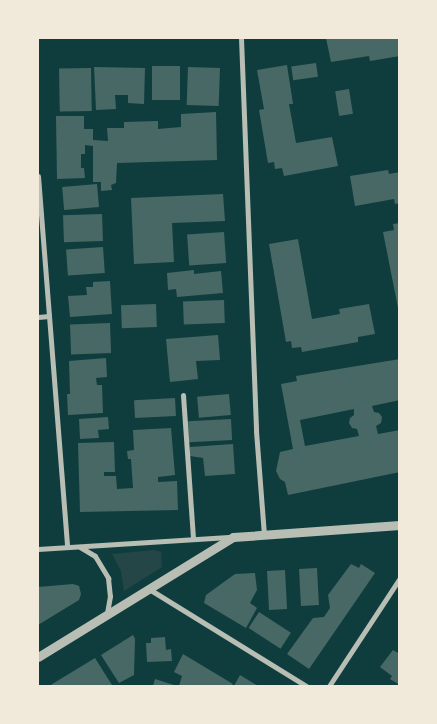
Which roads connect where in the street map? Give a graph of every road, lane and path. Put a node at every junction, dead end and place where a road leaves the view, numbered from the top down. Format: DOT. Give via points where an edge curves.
graph roads {
  1 [pos="241,38"];
  2 [pos="38,176"];
  3 [pos="49,316"];
  4 [pos="38,318"];
  5 [pos="183,394"];
  6 [pos="400,525"];
  7 [pos="264,534"];
  8 [pos="233,537"];
  9 [pos="193,539"];
  10 [pos="77,546"];
  11 [pos="67,547"];
  12 [pos="38,549"];
  13 [pos="400,578"];
  14 [pos="148,588"];
  15 [pos="107,613"];
  16 [pos="38,657"];
  17 [pos="306,686"];
  18 [pos="329,686"];
  1 -- 7 [label="street" via="256,431"];
  2 -- 3 [label="street"];
  3 -- 4 [label="street"];
  3 -- 11 [label="street"];
  5 -- 9 [label="street"];
  6 -- 7 [label="street"];
  7 -- 8 [label="street"];
  8 -- 9 [label="street"];
  8 -- 14 [label="street"];
  9 -- 10 [label="street"];
  10 -- 11 [label="street"];
  10 -- 15 [label="street" via="95,556 108,578 110,596"];
  11 -- 12 [label="street"];
  13 -- 18 [label="street"];
  14 -- 15 [label="street"];
  14 -- 17 [label="street"];
  15 -- 16 [label="street"];
}
